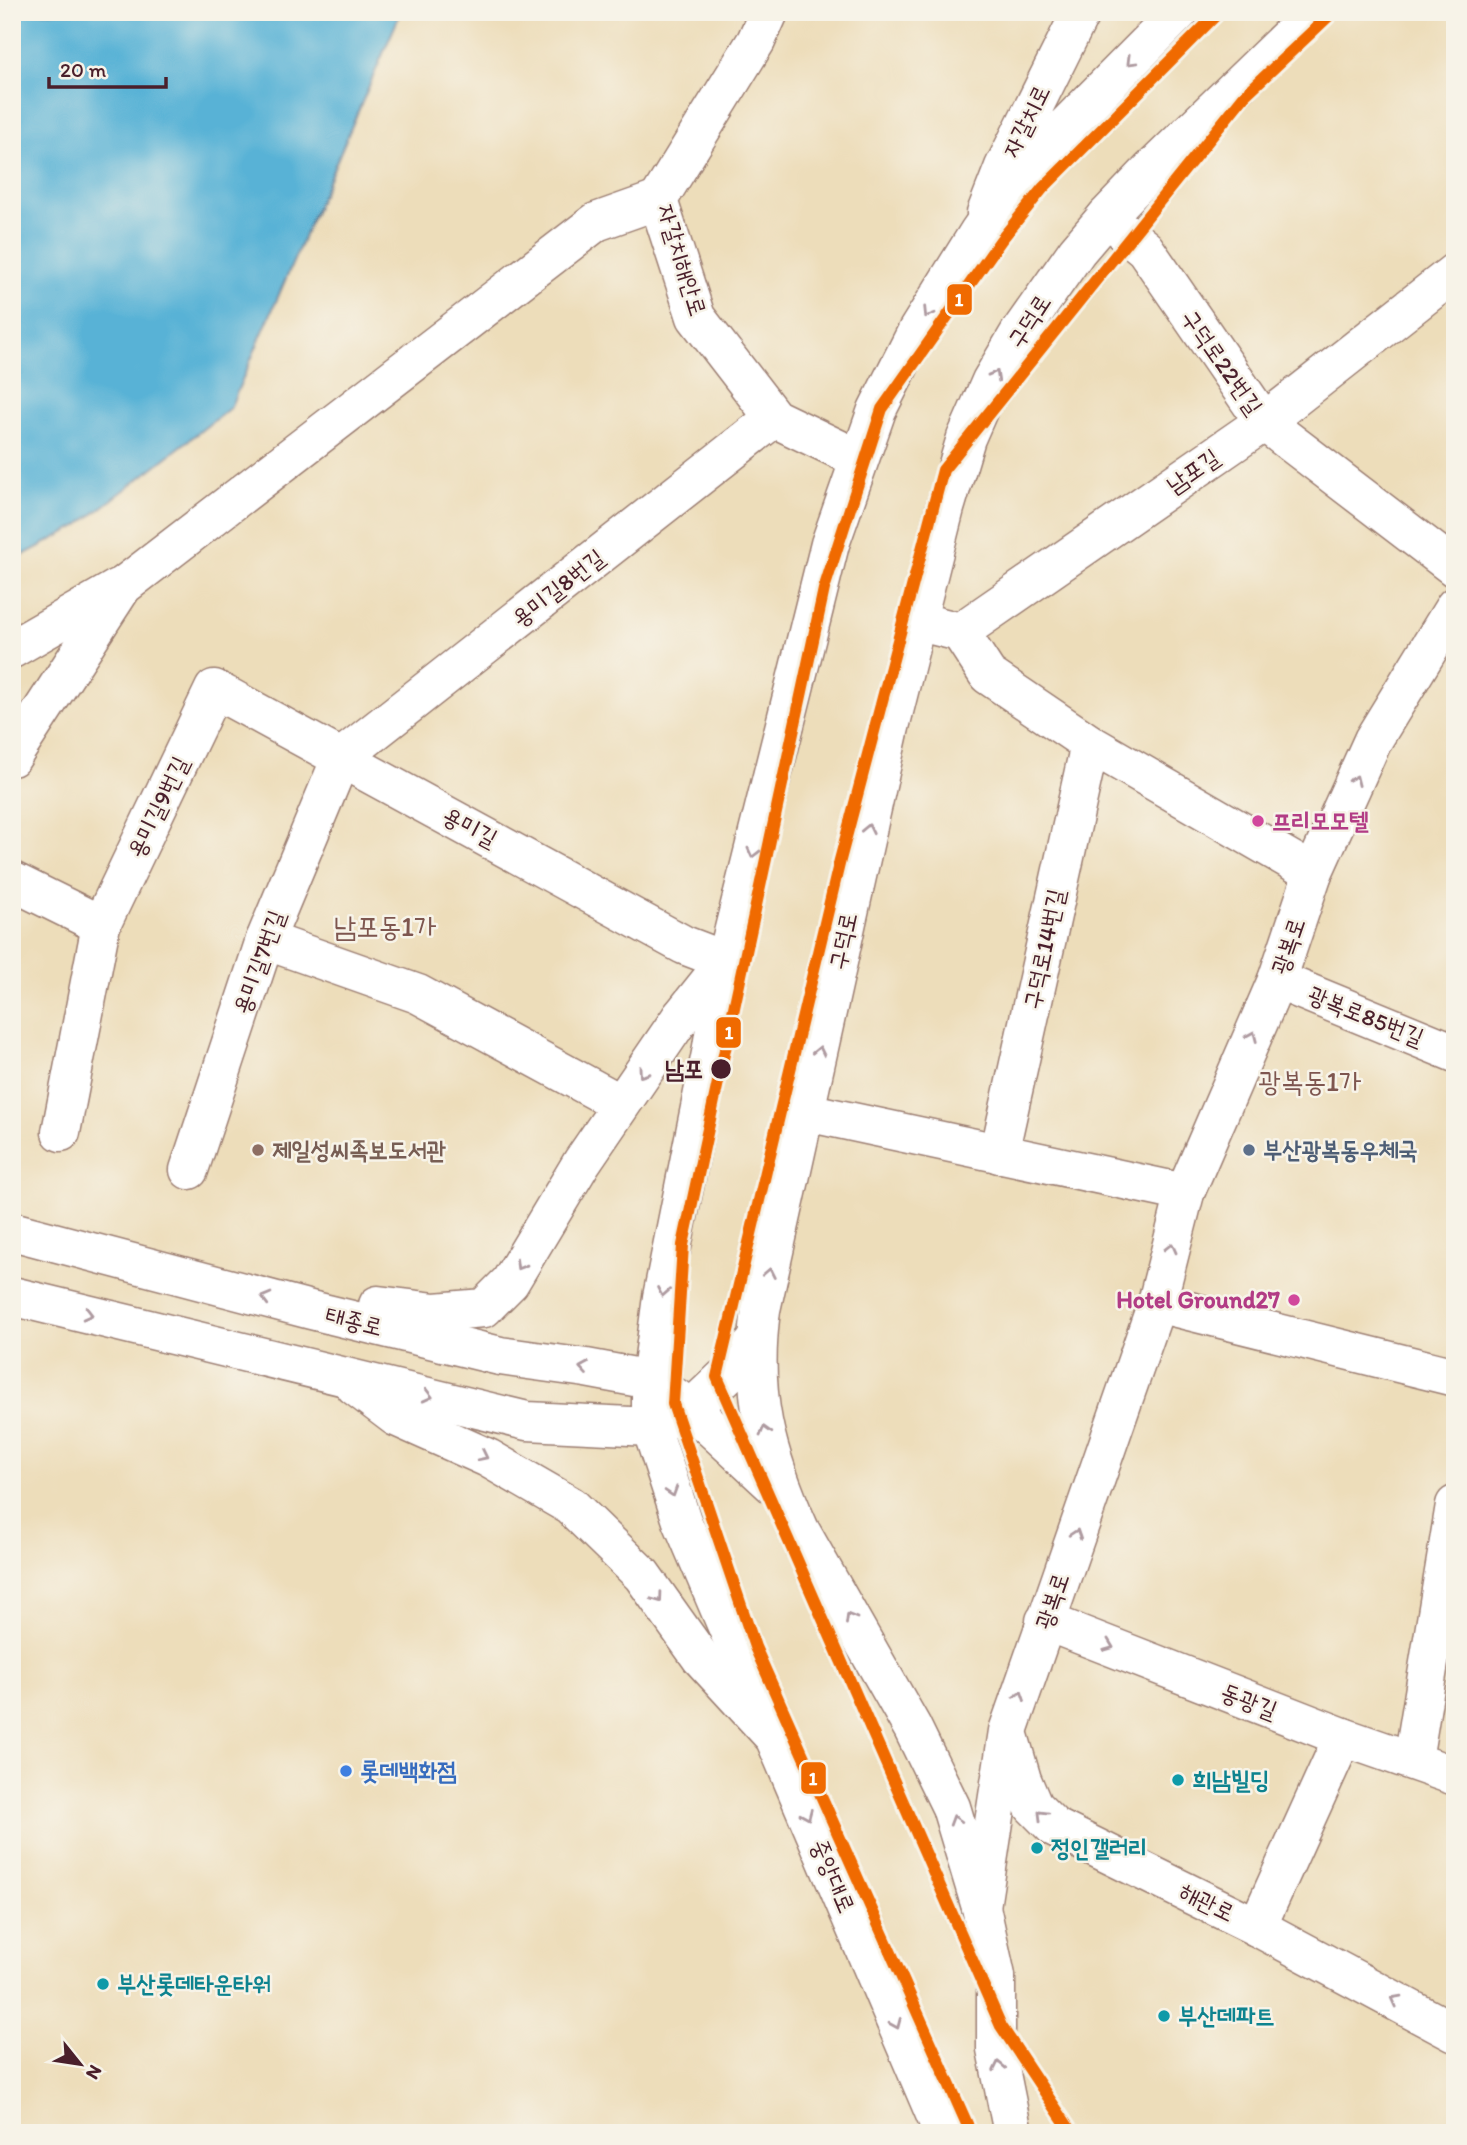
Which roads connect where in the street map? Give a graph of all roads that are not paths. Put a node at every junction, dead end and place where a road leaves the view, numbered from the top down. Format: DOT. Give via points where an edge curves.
graph roads {
  1 [pos="768,12"];
  2 [pos="1081,12"];
  3 [pos="1179,12"];
  4 [pos="1314,12"];
  5 [pos="658,200"];
  6 [pos="1106,217"];
  7 [pos="978,233"];
  8 [pos="1455,272"];
  9 [pos="774,418"];
  10 [pos="1264,422"];
  11 [pos="859,459"];
  12 [pos="1455,568"];
  13 [pos="123,586"];
  14 [pos="1455,606"];
  15 [pos="916,621"];
  16 [pos="960,632"];
  17 [pos="12,649"];
  18 [pos="214,689"];
  19 [pos="1090,744"];
  20 [pos="12,757"];
  21 [pos="341,758"];
  22 [pos="1313,873"];
  23 [pos="12,881"];
  24 [pos="101,925"];
  25 [pos="265,940"];
  26 [pos="726,961"];
  27 [pos="1276,980"];
  28 [pos="1455,1053"];
  29 [pos="621,1104"];
  30 [pos="806,1112"];
  31 [pos="61,1132"];
  32 [pos="999,1154"];
  33 [pos="189,1170"];
  34 [pos="1185,1193"];
  35 [pos="12,1231"];
  36 [pos="12,1296"];
  37 [pos="1157,1303"];
  38 [pos="311,1310"];
  39 [pos="757,1340"];
  40 [pos="339,1375"];
  41 [pos="1455,1377"];
  42 [pos="651,1380"];
  43 [pos="691,1409"];
  44 [pos="652,1427"];
  45 [pos="785,1496"];
  46 [pos="1455,1505"];
  47 [pos="1045,1621"];
  48 [pos="1008,1731"];
  49 [pos="774,1737"];
  50 [pos="1343,1737"];
  51 [pos="1413,1760"];
  52 [pos="1455,1776"];
  53 [pos="981,1907"];
  54 [pos="1257,1927"];
  55 [pos="1455,2033"];
  56 [pos="943,2133"];
  57 [pos="1013,2133"];
  1 -- 5 [label="main road, 자갈치해안로"];
  2 -- 7 [label="main road, 자갈치로" via="1004,167"];
  3 -- 7 [label="main road, one-way" via="1056,136"];
  4 -- 6 [label="main road, 구덕로"];
  5 -- 9 [label="main road, 자갈치해안로" via="696,317"];
  5 -- 13 [label="main road" via="596,222"];
  6 -- 10 [label="main road, 구덕로22번길" via="1145,249"];
  15 -- 6 [label="main road, 구덕로, one-way" via="963,450 991,381 1052,284"];
  7 -- 11 [label="main road, one-way" via="917,331 877,410"];
  8 -- 10 [label="main road, 남포길"];
  9 -- 11 [label="main road, 자갈치해안로"];
  9 -- 21 [label="main road, 용미길8번길"];
  10 -- 12 [label="main road, 구덕로22번길"];
  10 -- 16 [label="main road, 남포길"];
  11 -- 26 [label="main road, one-way" via="830,544"];
  13 -- 17 [label="main road"];
  13 -- 20 [label="main road"];
  22 -- 14 [label="main road, 광복로, one-way" via="1373,740"];
  15 -- 16 [label="main road"];
  30 -- 15 [label="main road, 구덕로, one-way"];
  16 -- 19 [label="main road" via="988,675"];
  18 -- 21 [label="main road, 용미길"];
  18 -- 24 [label="main road, 용미길9번길"];
  19 -- 22 [label="main road"];
  19 -- 32 [label="main road, 구덕로14번길"];
  21 -- 25 [label="main road, 용미길7번길"];
  21 -- 26 [label="main road, 용미길" via="684,945"];
  22 -- 27 [label="main road, 광복로"];
  23 -- 24 [label="main road"];
  24 -- 31 [label="main road, 용미길9번길"];
  25 -- 29 [label="main road" via="418,995"];
  25 -- 33 [label="main road, 용미길7번길"];
  26 -- 29 [label="main road, one-way"];
  26 -- 42 [label="main road, one-way" via="662,1297"];
  27 -- 28 [label="main road, 광복로85번길"];
  34 -- 27 [label="main road, 광복로, one-way"];
  29 -- 38 [label="main road, one-way" via="510,1282 484,1308 435,1312 382,1305"];
  30 -- 32 [label="main road"];
  39 -- 30 [label="main road, 구덕로, one-way"];
  32 -- 34 [label="main road"];
  37 -- 34 [label="main road, 광복로, one-way"];
  38 -- 35 [label="main road, 태종로, one-way"];
  36 -- 40 [label="main road, one-way"];
  37 -- 41 [label="main road"];
  47 -- 37 [label="main road, 광복로, one-way"];
  42 -- 38 [label="main road, 태종로, one-way" via="500,1356"];
  39 -- 43 [label="main road"];
  45 -- 39 [label="main road, 구덕로, one-way" via="762,1423"];
  40 -- 44 [label="main road, one-way" via="527,1421"];
  40 -- 49 [label="main road, one-way" via="396,1417 488,1458 571,1506 642,1576 701,1658"];
  42 -- 43 [label="main road, 태종로"];
  42 -- 44 [label="main road, 중앙대로"];
  43 -- 44 [label="main road"];
  43 -- 45 [label="main road, 태종로"];
  44 -- 49 [label="main road, 중앙대로, one-way" via="681,1521"];
  53 -- 45 [label="main road, one-way" via="945,1795"];
  46 -- 51 [label="main road"];
  48 -- 47 [label="main road, 광복로, one-way"];
  47 -- 50 [label="main road, 동광길, one-way"];
  48 -- 53 [label="main road, 광복로"];
  54 -- 48 [label="main road, 해관로, one-way" via="1054,1827 1033,1806"];
  49 -- 56 [label="main road, 중앙대로, one-way"];
  50 -- 51 [label="main road, 동광길"];
  50 -- 54 [label="main road"];
  51 -- 52 [label="main road, 동광길"];
  57 -- 53 [label="main road, one-way" via="996,2049 996,1976"];
  55 -- 54 [label="main road, 해관로, one-way"];
}
